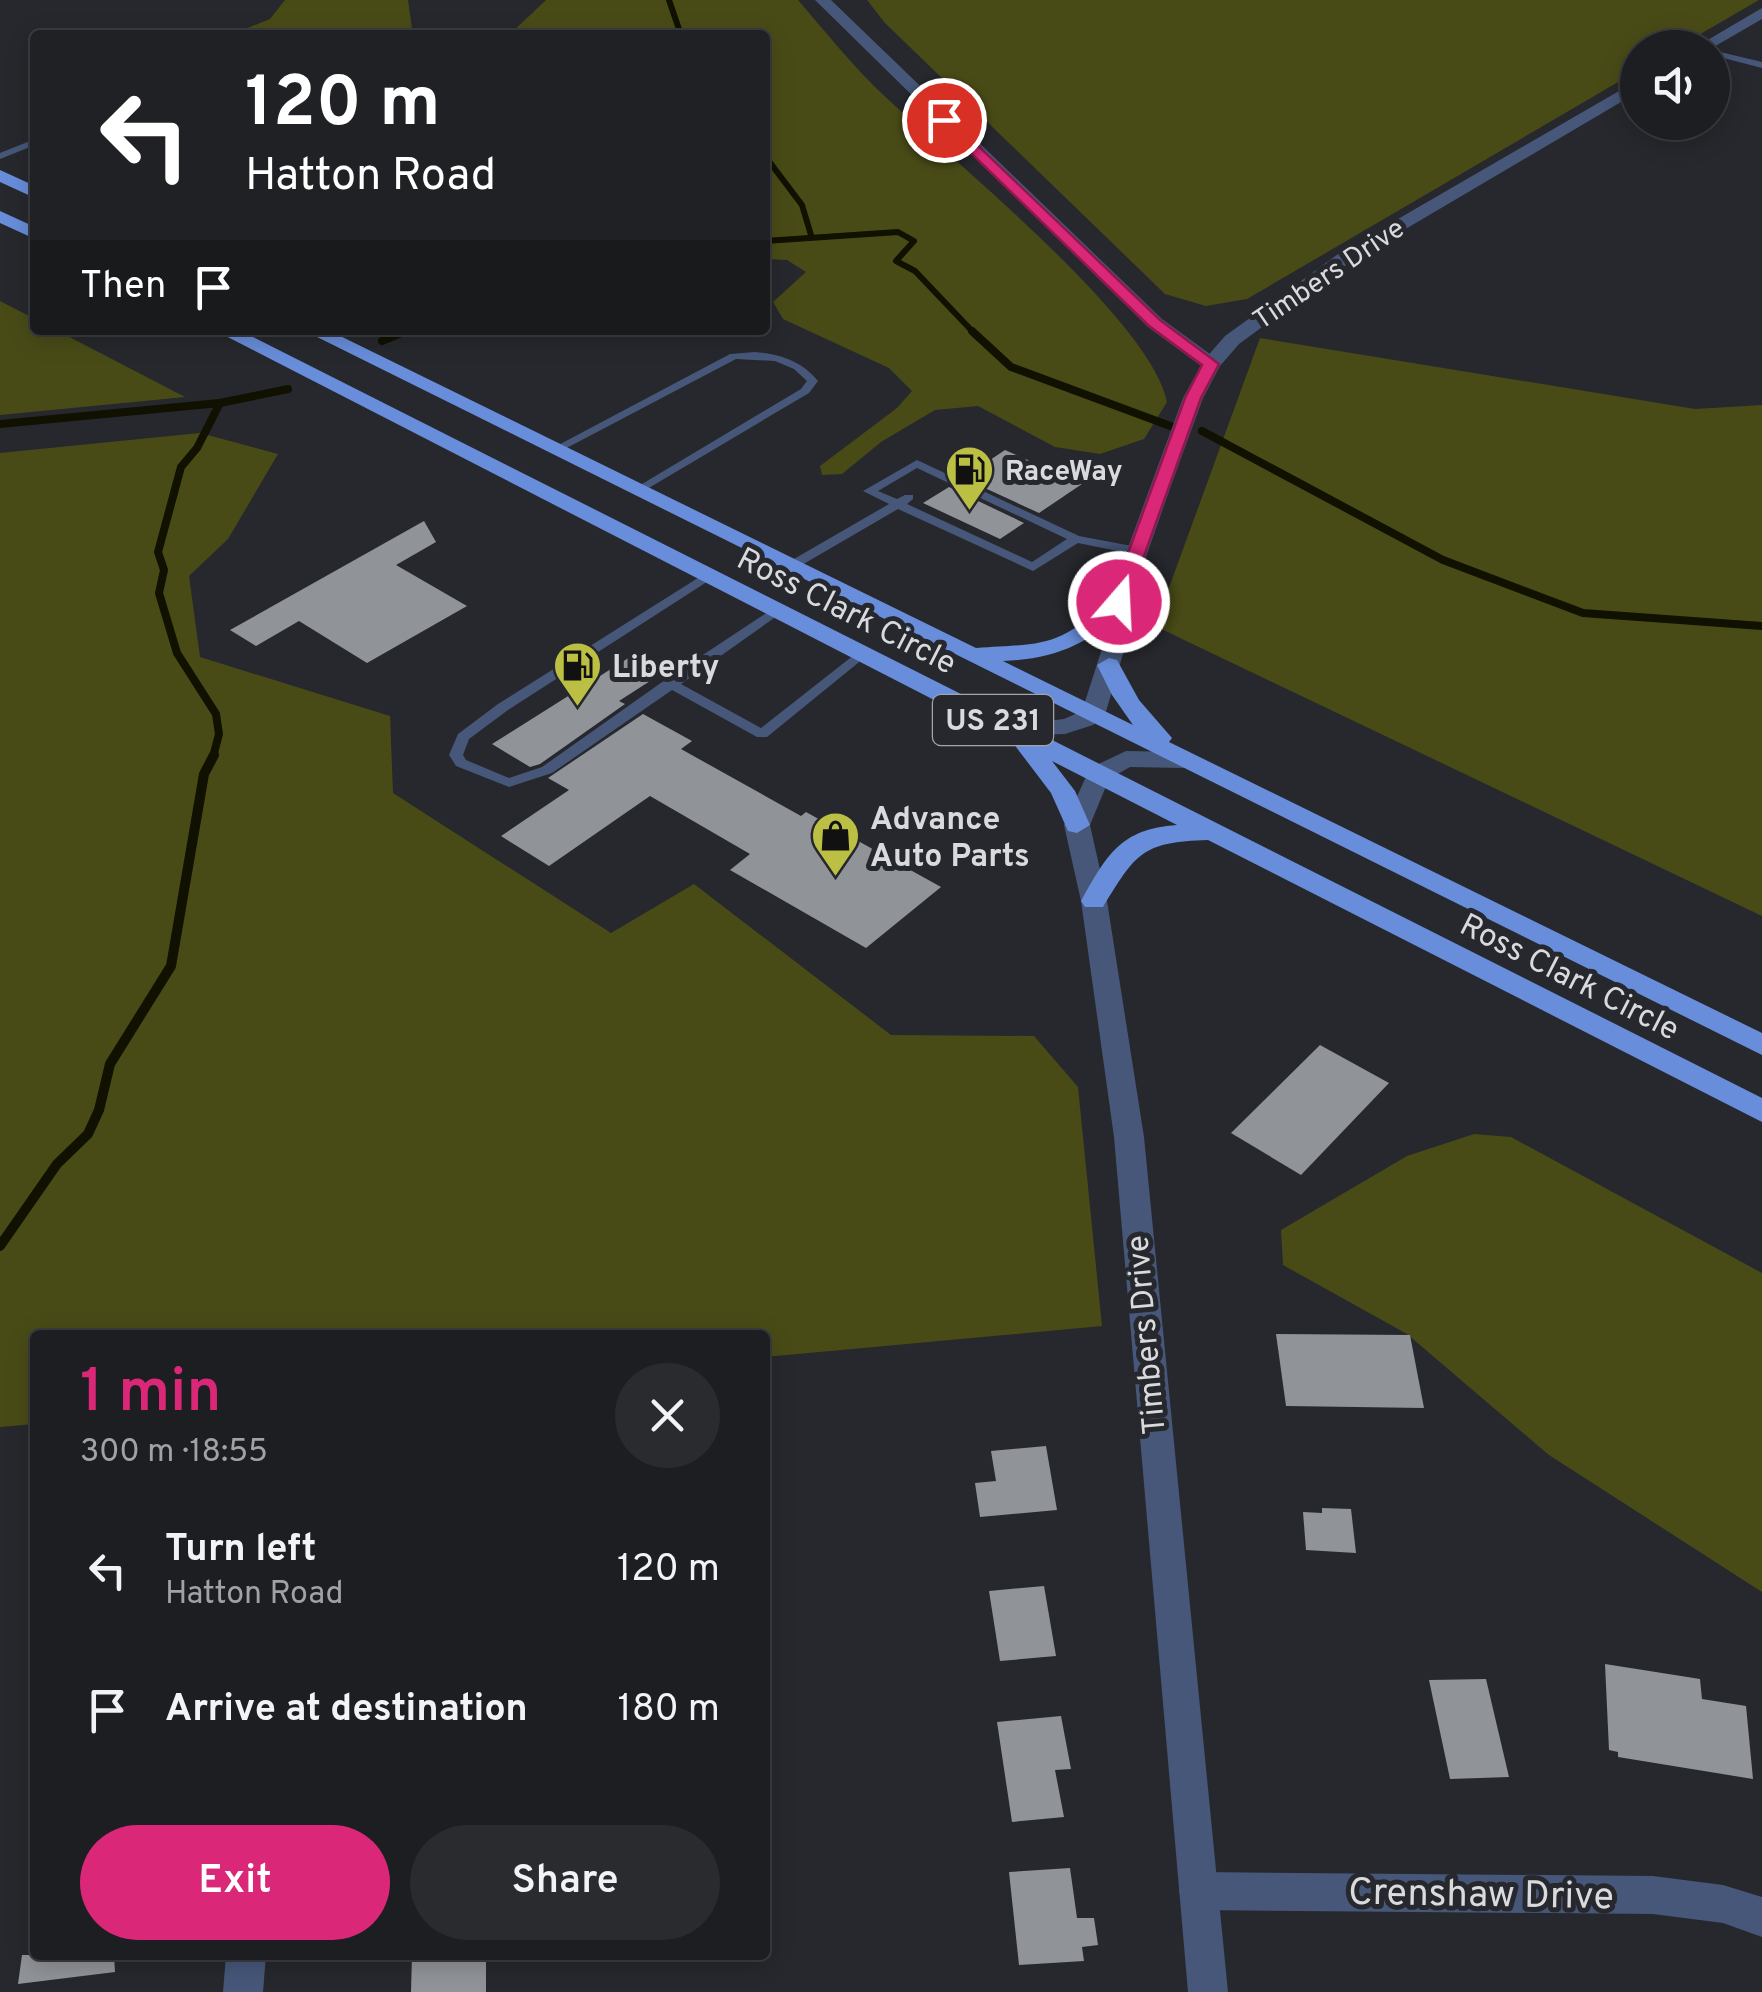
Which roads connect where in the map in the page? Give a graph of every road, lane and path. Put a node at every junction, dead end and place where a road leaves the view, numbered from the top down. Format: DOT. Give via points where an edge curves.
graph roads {
  1 [pos="822,0"];
  2 [pos="1762,13"];
  3 [pos="1730,31"];
  4 [pos="1730,56"];
  5 [pos="1760,63"];
  6 [pos="1620,96"];
  7 [pos="30,144"];
  8 [pos="0,156"];
  9 [pos="0,176"];
  10 [pos="30,190"];
  11 [pos="0,216"];
  12 [pos="30,231"];
  13 [pos="235,335"];
  14 [pos="323,335"];
  15 [pos="1211,364"];
  16 [pos="555,450"];
  17 [pos="945,476"];
  18 [pos="931,483"];
  19 [pos="638,490"];
  20 [pos="903,500"];
  21 [pos="1076,539"];
  22 [pos="1137,552"];
  23 [pos="791,566"];
  24 [pos="708,576"];
  25 [pos="1119,602"];
  26 [pos="778,611"];
  27 [pos="863,654"];
  28 [pos="969,654"];
  29 [pos="1108,665"];
  30 [pos="670,683"];
  31 [pos="1092,715"];
  32 [pos="1015,731"];
  33 [pos="1184,760"];
  34 [pos="1100,774"];
  35 [pos="1076,825"];
  36 [pos="1213,832"];
  37 [pos="1094,900"];
  38 [pos="1762,1046"];
  39 [pos="1762,1111"];
  40 [pos="1198,1891"];
  41 [pos="1762,1918"];
  42 [pos="246,1960"];
  43 [pos="244,1992"];
  44 [pos="1208,1992"];
  1 -- 15 [label="street" via="1155,323"];
  2 -- 3 [label="street"];
  4 -- 5 [label="lane"];
  6 -- 15 [label="street, Timbers Drive" via="1296,288"];
  7 -- 8 [label="lane"];
  9 -- 10 [label="highway"];
  11 -- 12 [label="highway"];
  13 -- 24 [label="highway, Ross Clark Circle / US 231"];
  14 -- 16 [label="highway, Ross Clark Circle / US 231"];
  15 -- 22 [label="street, Timbers Drive"];
  16 -- 19 [label="highway, Ross Clark Circle / US 231"];
  16 -- 19 [label="lane" via="734,356 768,356 813,381"];
  17 -- 18 [label="lane"];
  17 -- 20 [label="lane" via="917,463 869,491"];
  17 -- 21 [label="lane" via="984,501"];
  19 -- 23 [label="highway, Ross Clark Circle / US 231"];
  20 -- 21 [label="lane" via="1033,567"];
  20 -- 23 [label="lane"];
  21 -- 22 [label="lane"];
  22 -- 25 [label="street, Timbers Drive"];
  23 -- 28 [label="highway, Ross Clark Circle / US 231"];
  24 -- 26 [label="highway, Ross Clark Circle / US 231"];
  24 -- 30 [label="lane" via="503,706 463,738 456,754 484,776 524,780"];
  25 -- 28 [label="highway" via="1069,645 1026,654"];
  25 -- 29 [label="street, Timbers Drive"];
  26 -- 27 [label="highway, Ross Clark Circle / US 231"];
  26 -- 30 [label="lane"];
  27 -- 30 [label="lane" via="762,734"];
  27 -- 32 [label="highway, Ross Clark Circle / US 231"];
  28 -- 31 [label="highway, Ross Clark Circle / US 231"];
  29 -- 31 [label="street, Timbers Drive"];
  29 -- 33 [label="highway" via="1137,716"];
  31 -- 32 [label="street" via="1060,727"];
  31 -- 33 [label="highway, Ross Clark Circle / US 231"];
  32 -- 34 [label="highway, Ross Clark Circle / US 231"];
  32 -- 35 [label="highway" via="1063,791"];
  33 -- 34 [label="street" via="1126,759"];
  33 -- 38 [label="highway, Ross Clark Circle / US 231"];
  34 -- 35 [label="street"];
  34 -- 36 [label="highway, Ross Clark Circle / US 231"];
  35 -- 37 [label="street, Timbers Drive"];
  36 -- 37 [label="highway" via="1172,832 1122,851"];
  36 -- 39 [label="highway, Ross Clark Circle / US 231"];
  37 -- 40 [label="street, Timbers Drive" via="1129,1137"];
  40 -- 41 [label="street, Crenshaw Drive" via="1653,1895 1723,1904"];
  40 -- 44 [label="street, Timbers Drive"];
  42 -- 43 [label="street"];
}
